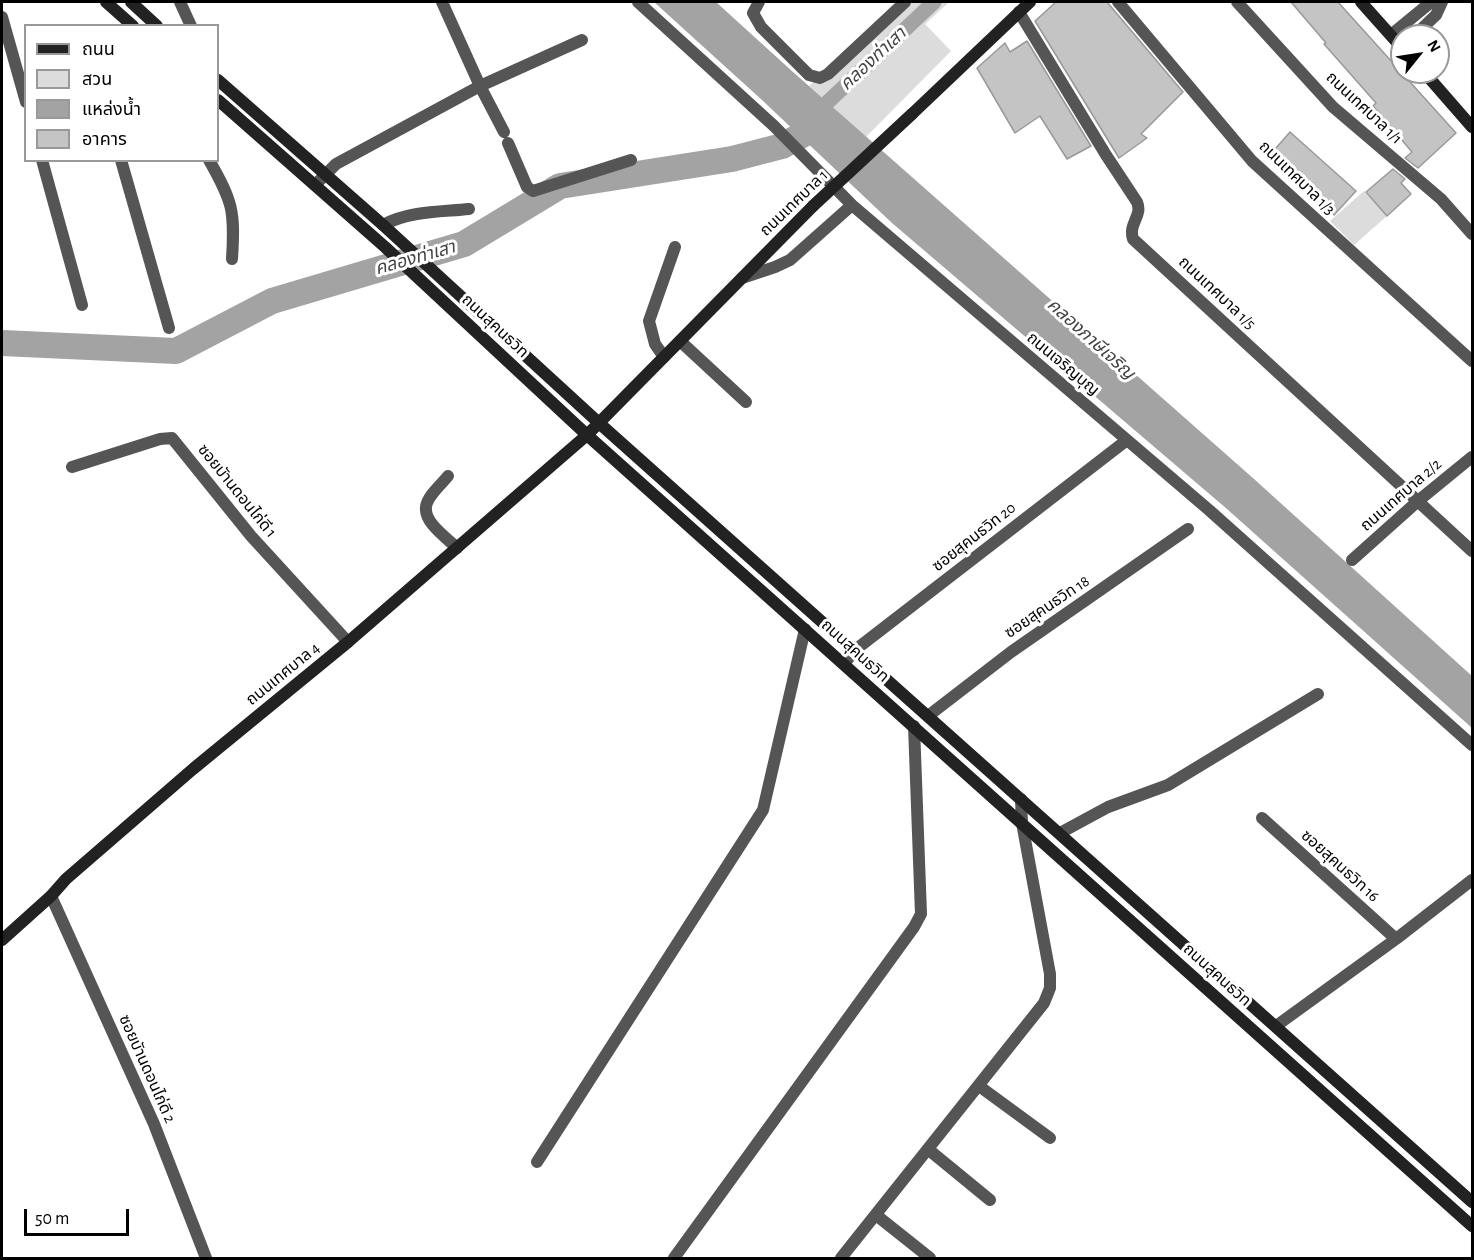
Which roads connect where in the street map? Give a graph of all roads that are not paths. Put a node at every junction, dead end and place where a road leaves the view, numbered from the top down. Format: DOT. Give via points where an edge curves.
graph roads {
  1 [pos="106,2"];
  2 [pos="131,2"];
  3 [pos="180,2"];
  4 [pos="442,2"];
  5 [pos="638,2"];
  6 [pos="759,2"];
  7 [pos="905,2"];
  8 [pos="1030,2"];
  9 [pos="1118,2"];
  10 [pos="1237,2"];
  11 [pos="1361,2"];
  12 [pos="1431,2"];
  13 [pos="1442,2"];
  14 [pos="1019,12"];
  15 [pos="2,16"];
  16 [pos="131,24"];
  17 [pos="155,24"];
  18 [pos="189,24"];
  19 [pos="1404,24"];
  20 [pos="1427,24"];
  21 [pos="1390,34"];
  22 [pos="582,40"];
  23 [pos="219,81"];
  24 [pos="1435,84"];
  25 [pos="480,86"];
  26 [pos="24,95"];
  27 [pos="219,101"];
  28 [pos="1473,127"];
  29 [pos="632,160"];
  30 [pos="43,162"];
  31 [pos="122,162"];
  32 [pos="209,162"];
  33 [pos="325,174"];
  34 [pos="315,185"];
  35 [pos="852,206"];
  36 [pos="469,209"];
  37 [pos="383,225"];
  38 [pos="1473,234"];
  39 [pos="675,247"];
  40 [pos="232,259"];
  41 [pos="742,278"];
  42 [pos="82,305"];
  43 [pos="169,328"];
  44 [pos="495,328"];
  45 [pos="485,339"];
  46 [pos="680,340"];
  47 [pos="664,357"];
  48 [pos="1473,361"];
  49 [pos="746,402"];
  50 [pos="599,423"];
  51 [pos="587,435"];
  52 [pos="1127,440"];
  53 [pos="1473,457"];
  54 [pos="72,467"];
  55 [pos="448,476"];
  56 [pos="1418,501"];
  57 [pos="1188,530"];
  58 [pos="457,548"];
  59 [pos="1473,551"];
  60 [pos="1352,560"];
  61 [pos="806,629"];
  62 [pos="348,642"];
  63 [pos="855,650"];
  64 [pos="844,664"];
  65 [pos="1318,694"];
  66 [pos="928,716"];
  67 [pos="914,726"];
  68 [pos="1473,746"];
  69 [pos="1021,799"];
  70 [pos="1262,818"];
  71 [pos="1022,823"];
  72 [pos="1060,833"];
  73 [pos="1473,880"];
  74 [pos="51,896"];
  75 [pos="1396,939"];
  76 [pos="2,940"];
  77 [pos="1276,1026"];
  78 [pos="979,1086"];
  79 [pos="1050,1138"];
  80 [pos="928,1150"];
  81 [pos="537,1162"];
  82 [pos="990,1200"];
  83 [pos="1473,1202"];
  84 [pos="876,1215"];
  85 [pos="1473,1226"];
  86 [pos="206,1258"];
  87 [pos="674,1258"];
  88 [pos="842,1258"];
  89 [pos="930,1258"];
  1 -- 16 [label="main road"];
  2 -- 17 [label="main road"];
  3 -- 18 [label="street"];
  4 -- 25 [label="street"];
  5 -- 35 [label="street, ถนนเจริญบุญ" via="782,135"];
  6 -- 7 [label="street" via="753,13 761,27 809,75 820,78"];
  8 -- 14 [label="main road, ถนนเทศบาล 1"];
  9 -- 48 [label="street, ถนนเทศบาล 1/3" via="1252,161"];
  10 -- 38 [label="street, ถนนเทศบาล 1/1" via="1333,107 1441,199"];
  11 -- 21 [label="main road"];
  12 -- 19 [label="street"];
  13 -- 20 [label="street"];
  14 -- 41 [label="main road, ถนนเทศบาล 1, bridge"];
  14 -- 56 [label="street, ถนนเทศบาล 1/5" via="1137,202 1140,208 1130,232 1133,239"];
  15 -- 26 [label="street"];
  22 -- 25 [label="street"];
  23 -- 33 [label="main road, ถนนสุคนธวิท"];
  24 -- 28 [label="main road"];
  25 -- 29 [label="street" via="527,187 533,190"];
  25 -- 33 [label="street" via="336,164"];
  27 -- 34 [label="main road, ถนนสุคนธวิท"];
  30 -- 42 [label="street"];
  31 -- 43 [label="street"];
  32 -- 40 [label="street" via="231,206"];
  33 -- 34 [label="street"];
  33 -- 37 [label="main road, ถนนสุคนธวิท"];
  34 -- 45 [label="main road, ถนนสุคนธวิท"];
  35 -- 41 [label="street" via="790,260"];
  35 -- 52 [label="street, ถนนเจริญบุญ"];
  36 -- 37 [label="street" via="411,214"];
  37 -- 44 [label="main road, ถนนสุคนธวิท"];
  39 -- 47 [label="street" via="649,321 655,344"];
  41 -- 46 [label="main road, ถนนเทศบาล 1"];
  44 -- 45 [label="main road"];
  44 -- 50 [label="main road, ถนนสุคนธวิท"];
  45 -- 51 [label="main road, ถนนสุคนธวิท"];
  46 -- 47 [label="main road, ถนนเทศบาล 1"];
  46 -- 49 [label="street"];
  47 -- 50 [label="main road, ถนนเทศบาล 1"];
  50 -- 51 [label="main road, ถนนเทศบาล 1"];
  50 -- 63 [label="main road, ถนนสุคนธวิท"];
  51 -- 58 [label="main road, ถนนเทศบาล 4"];
  51 -- 61 [label="main road, ถนนสุคนธวิท"];
  52 -- 63 [label="street, ซอยสุคนธวิท 20"];
  52 -- 68 [label="street, ถนนเจริญบุญ"];
  53 -- 56 [label="street, ถนนเทศบาล 2/2"];
  54 -- 62 [label="street, ซอยบัานดอนไก่ดี 1" via="160,438 172,438 251,536"];
  55 -- 58 [label="street" via="426,507 428,517"];
  56 -- 59 [label="street, ถนนเทศบาล 1/5"];
  56 -- 60 [label="street, ถนนเทศบาล 2/2"];
  57 -- 66 [label="street, ซอยสุคนธวิท 18" via="1011,652"];
  58 -- 62 [label="main road, ถนนเทศบาล 4"];
  61 -- 64 [label="main road, ถนนสุคนธวิท"];
  61 -- 81 [label="street" via="763,810"];
  62 -- 74 [label="main road, ถนนเทศบาล 4" via="193,769"];
  63 -- 64 [label="street, ซอยสุคนธวิท 20"];
  63 -- 66 [label="main road, ถนนสุคนธวิท"];
  64 -- 67 [label="main road, ถนนสุคนธวิท"];
  65 -- 72 [label="street" via="1168,785 1108,807"];
  66 -- 69 [label="main road, ถนนสุคนธวิท"];
  67 -- 71 [label="main road, ถนนสุคนธวิท"];
  67 -- 87 [label="street" via="921,914"];
  69 -- 71 [label="street"];
  69 -- 72 [label="main road, ถนนสุคนธวิท"];
  70 -- 75 [label="street, ซอยสุคนธวิท 16"];
  71 -- 78 [label="street" via="1050,988 1044,1003"];
  71 -- 85 [label="main road, ถนนสุคนธวิท"];
  72 -- 77 [label="main road, ถนนสุคนธวิท"];
  73 -- 75 [label="street"];
  74 -- 76 [label="main road, ถนนเทศบาล 4"];
  74 -- 86 [label="street, ซอยบัานดอนไก่ดี 2" via="154,1124"];
  75 -- 77 [label="street"];
  77 -- 83 [label="main road, ถนนสุคนธวิท"];
  78 -- 79 [label="street"];
  78 -- 80 [label="street"];
  80 -- 82 [label="street"];
  80 -- 84 [label="street"];
  84 -- 88 [label="street"];
  84 -- 89 [label="street"];
}
